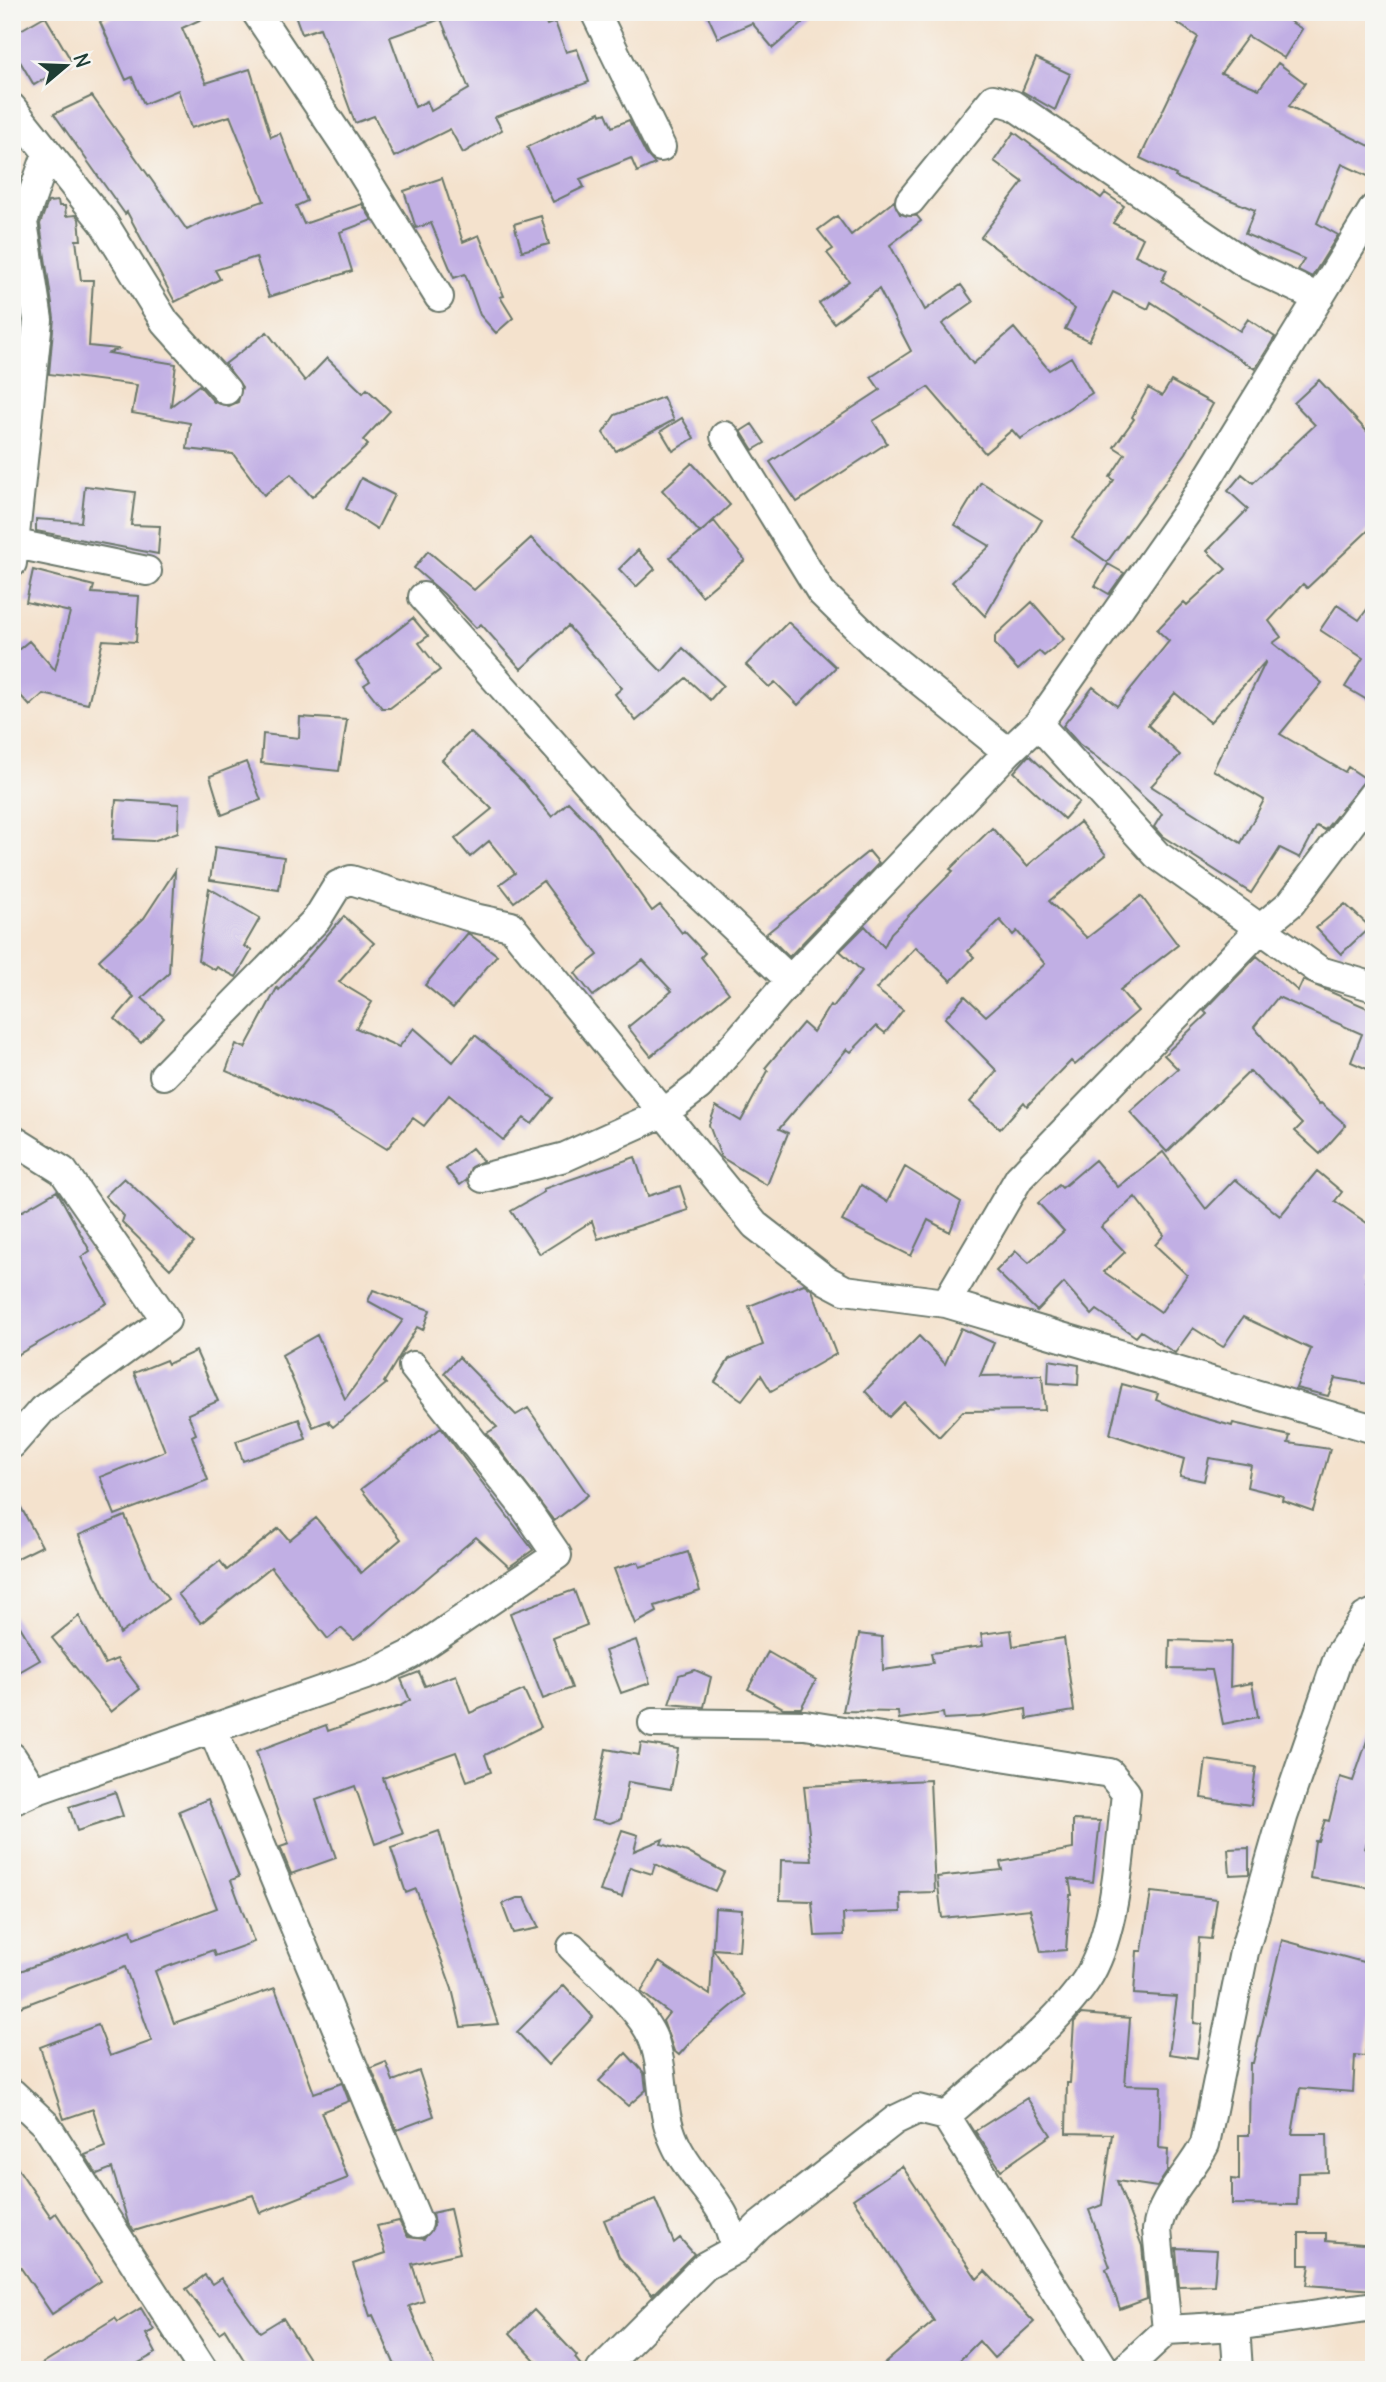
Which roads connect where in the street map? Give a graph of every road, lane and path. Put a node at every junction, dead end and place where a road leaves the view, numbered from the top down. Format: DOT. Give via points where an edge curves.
graph roads {
  1 [pos="256,12"];
  2 [pos="595,12"];
  3 [pos="12,108"];
  4 [pos="661,147"];
  5 [pos="47,154"];
  6 [pos="910,201"];
  7 [pos="1374,208"];
  8 [pos="17,225"];
  9 [pos="439,297"];
  10 [pos="1319,298"];
  11 [pos="226,390"];
  12 [pos="725,436"];
  13 [pos="14,553"];
  14 [pos="147,571"];
  15 [pos="423,597"];
  16 [pos="1038,724"];
  17 [pos="1008,752"];
  18 [pos="1374,793"];
  19 [pos="1260,929"];
  20 [pos="790,981"];
  21 [pos="1374,987"];
  22 [pos="164,1075"];
  23 [pos="665,1112"];
  24 [pos="12,1139"];
  25 [pos="483,1178"];
  26 [pos="946,1303"];
  27 [pos="413,1366"];
  28 [pos="1374,1429"];
  29 [pos="12,1444"];
  30 [pos="1374,1613"];
  31 [pos="653,1723"];
  32 [pos="213,1730"];
  33 [pos="12,1757"];
  34 [pos="23,1796"];
  35 [pos="572,1947"];
  36 [pos="12,2094"];
  37 [pos="946,2116"];
  38 [pos="723,2214"];
  39 [pos="418,2223"];
  40 [pos="759,2226"];
  41 [pos="736,2249"];
  42 [pos="1374,2306"];
  43 [pos="1235,2326"];
  44 [pos="1167,2330"];
  45 [pos="203,2370"];
  46 [pos="601,2370"];
  47 [pos="1105,2370"];
  48 [pos="1125,2370"];
  49 [pos="1238,2370"];
  1 -- 9 [label="street"];
  2 -- 4 [label="street"];
  3 -- 5 [label="street"];
  5 -- 8 [label="street"];
  5 -- 11 [label="street" via="103,222 165,321"];
  6 -- 10 [label="street" via="993,99 1013,105 1248,265"];
  7 -- 10 [label="street"];
  8 -- 13 [label="street" via="37,320"];
  10 -- 16 [label="street" via="1183,518"];
  12 -- 17 [label="street" via="821,592 873,643"];
  13 -- 14 [label="street"];
  15 -- 20 [label="street" via="620,819"];
  16 -- 17 [label="street"];
  16 -- 19 [label="street" via="1157,855"];
  17 -- 20 [label="street"];
  18 -- 19 [label="street" via="1291,903"];
  19 -- 21 [label="street" via="1320,971"];
  19 -- 26 [label="street" via="1019,1178"];
  20 -- 23 [label="street" via="699,1086"];
  22 -- 23 [label="street" via="317,919 338,886 351,880 511,926"];
  23 -- 25 [label="street" via="565,1157"];
  23 -- 26 [label="street" via="755,1225 826,1280 845,1290"];
  24 -- 29 [label="street" via="63,1171 166,1320 42,1410"];
  26 -- 28 [label="street"];
  27 -- 32 [label="street" via="557,1555 390,1665"];
  30 -- 44 [label="street" via="1366,1617 1339,1656 1283,1817 1244,1952 1205,2144 1194,2166 1167,2198 1159,2218"];
  31 -- 37 [label="street" via="805,1725 1110,1773 1126,1793 1113,1906 1090,1973 1064,2009"];
  32 -- 34 [label="street"];
  32 -- 39 [label="street"];
  33 -- 34 [label="street"];
  35 -- 38 [label="street" via="645,2024 655,2041 663,2114 673,2141"];
  36 -- 45 [label="street" via="46,2125"];
  37 -- 40 [label="street" via="918,2109 895,2120"];
  37 -- 47 [label="street"];
  38 -- 40 [label="street"];
  38 -- 41 [label="street"];
  40 -- 41 [label="street"];
  41 -- 46 [label="street" via="705,2266"];
  42 -- 43 [label="street"];
  43 -- 44 [label="street"];
  43 -- 49 [label="street"];
  44 -- 48 [label="street"];
}
